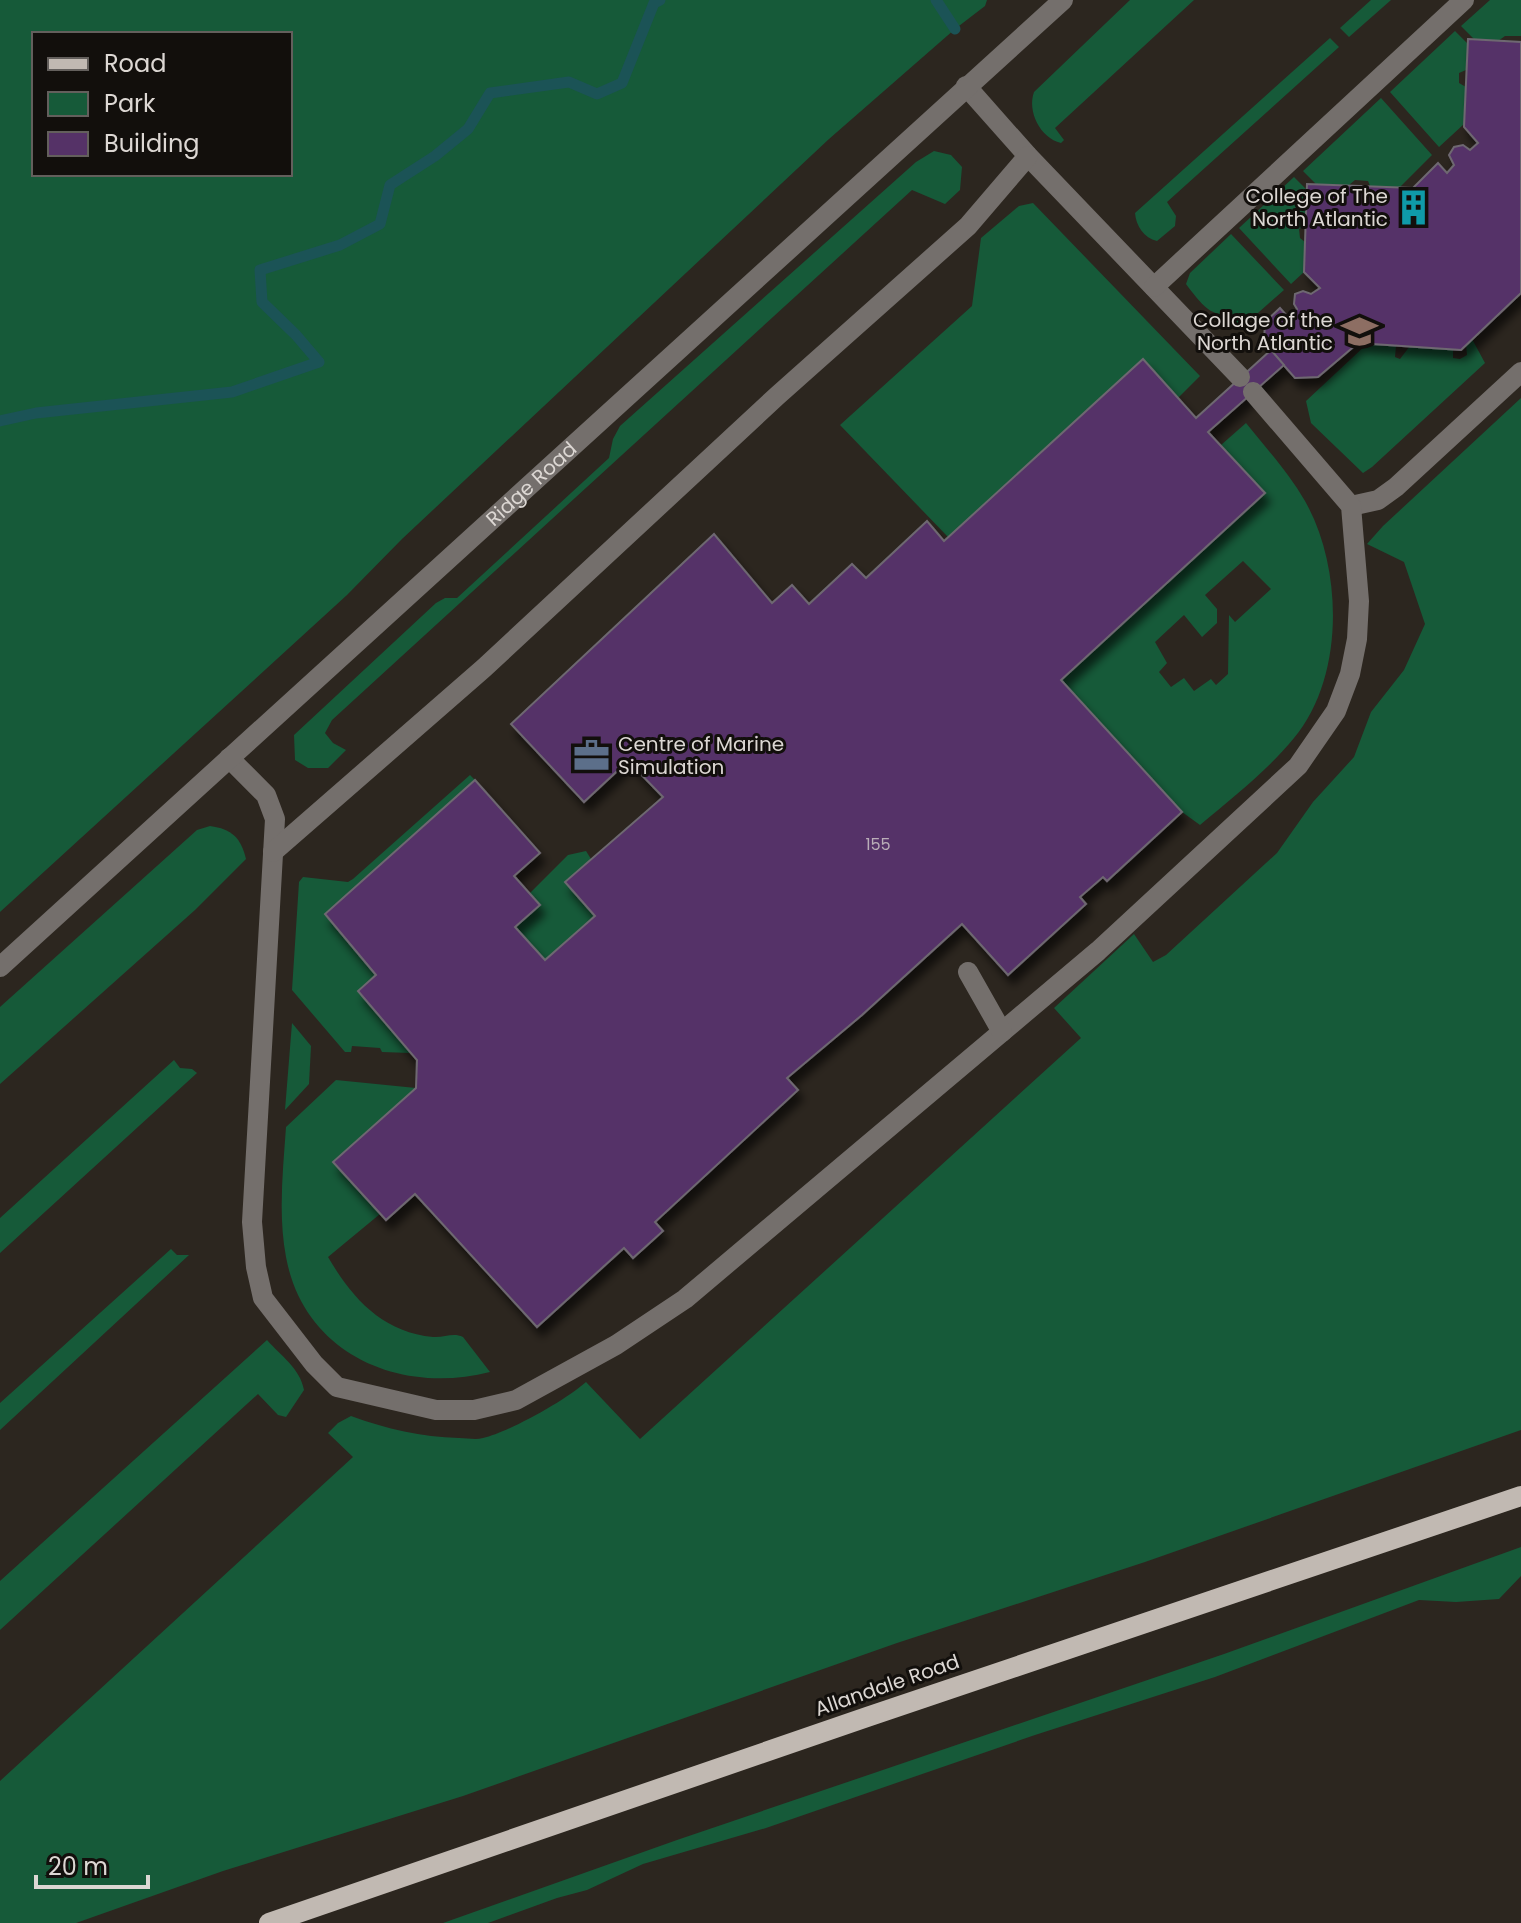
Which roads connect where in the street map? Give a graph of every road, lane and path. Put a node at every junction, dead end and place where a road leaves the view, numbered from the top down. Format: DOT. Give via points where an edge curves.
graph roads {
  1 [pos="1063,0"];
  2 [pos="1464,0"];
  3 [pos="966,86"];
  4 [pos="1028,156"];
  5 [pos="1154,287"];
  6 [pos="1521,372"];
  7 [pos="1351,506"];
  8 [pos="229,758"];
  9 [pos="273,852"];
  10 [pos="0,967"];
  11 [pos="968,972"];
  12 [pos="1002,1032"];
  13 [pos="1521,1496"];
  14 [pos="269,1923"];
  1 -- 3 [label="street, Ridge Road"];
  2 -- 5 [label="street"];
  3 -- 4 [label="street"];
  3 -- 8 [label="street, Ridge Road"];
  4 -- 5 [label="street"];
  4 -- 9 [label="street" via="968,226 484,668"];
  5 -- 7 [label="street"];
  6 -- 7 [label="street" via="1396,487 1378,500"];
  7 -- 12 [label="street" via="1357,639 1350,674 1320,737 1298,766"];
  8 -- 9 [label="street" via="266,795 275,819"];
  8 -- 10 [label="street, Ridge Road"];
  9 -- 12 [label="street" via="252,1222 256,1267 263,1298 337,1387 395,1402 474,1410 516,1400 616,1345 685,1299"];
  11 -- 12 [label="street"];
  13 -- 14 [label="main road, Allandale Road"];
}
